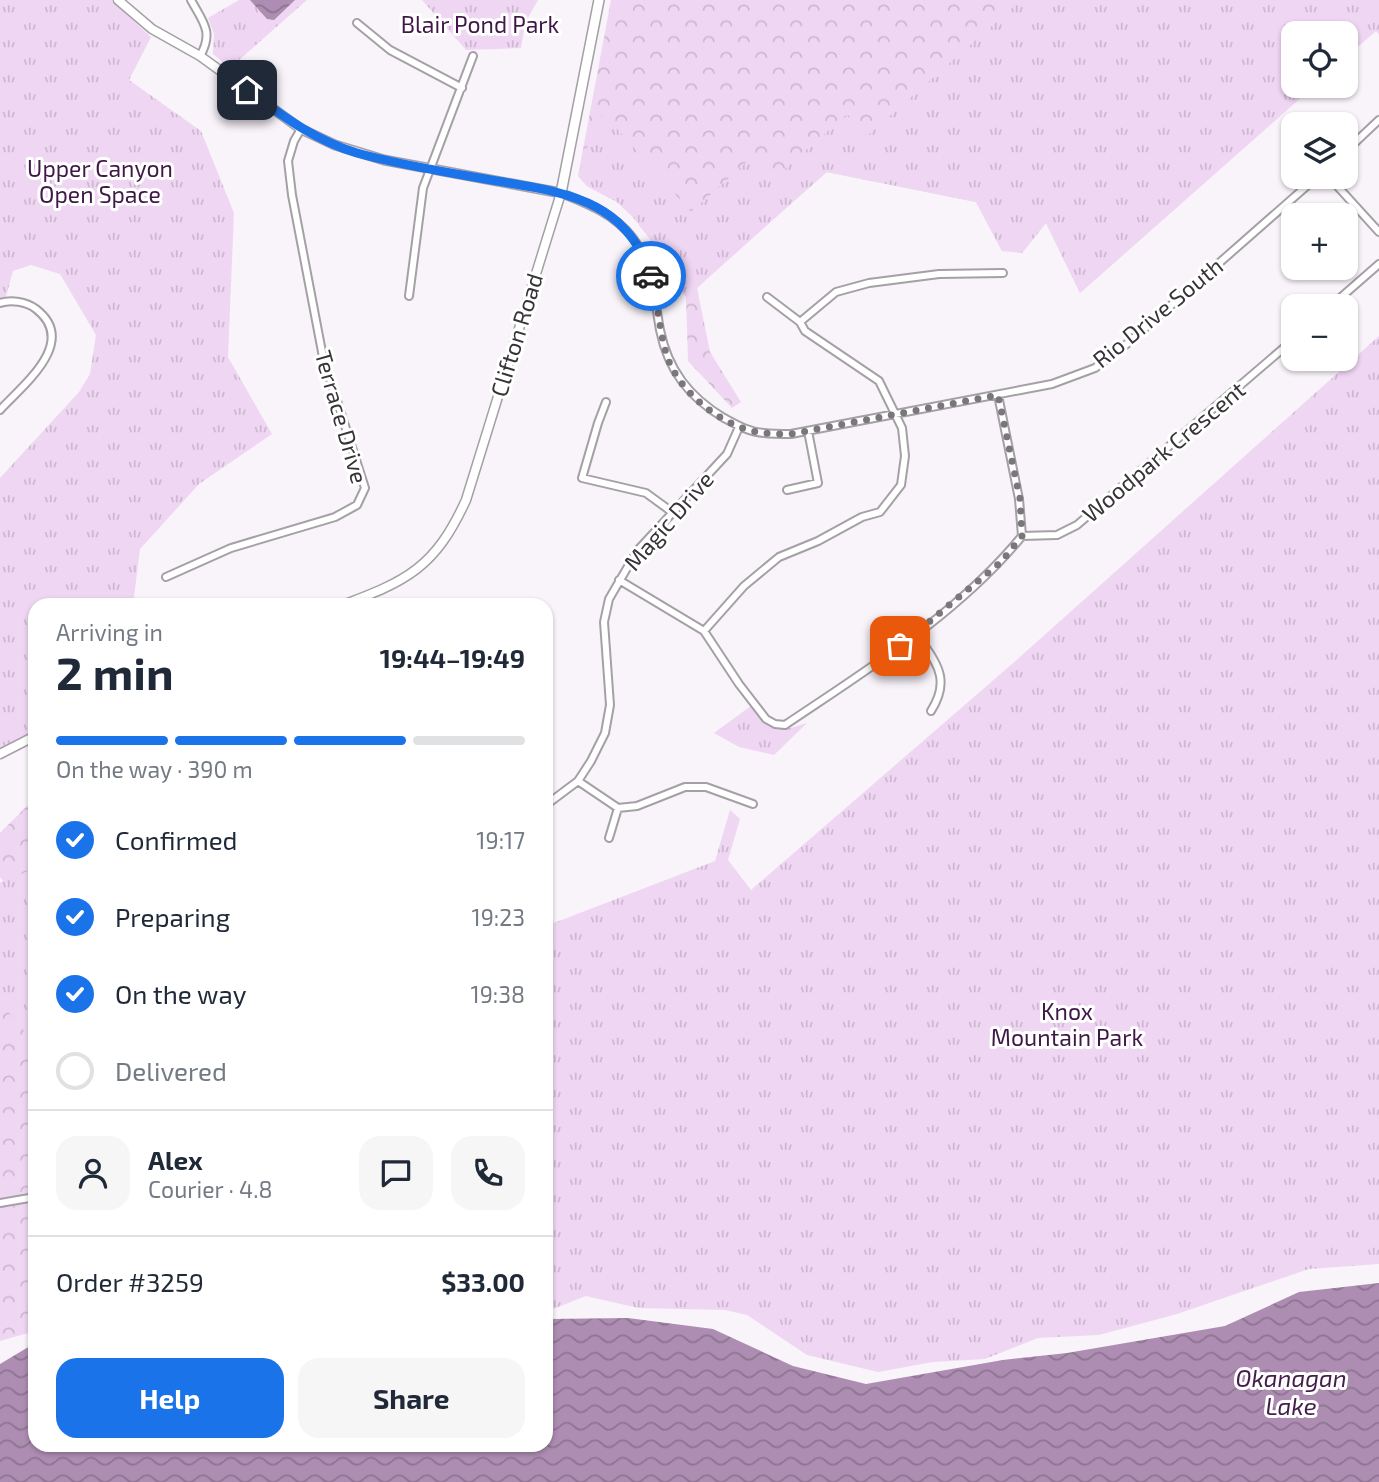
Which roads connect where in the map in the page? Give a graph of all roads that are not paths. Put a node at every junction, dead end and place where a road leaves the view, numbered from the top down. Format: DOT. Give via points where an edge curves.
graph roads {
  1 [pos="118,0"];
  2 [pos="191,0"];
  3 [pos="599,0"];
  4 [pos="357,23"];
  5 [pos="200,56"];
  6 [pos="473,56"];
  7 [pos="462,88"];
  8 [pos="1379,120"];
  9 [pos="302,130"];
  10 [pos="1358,140"];
  11 [pos="429,169"];
  12 [pos="1303,189"];
  13 [pos="1340,189"];
  14 [pos="561,193"];
  15 [pos="1379,232"];
  16 [pos="1379,264"];
  17 [pos="1003,273"];
  18 [pos="1345,294"];
  19 [pos="409,296"];
  20 [pos="767,297"];
  21 [pos="0,303"];
  22 [pos="800,322"];
  23 [pos="1281,350"];
  24 [pos="998,395"];
  25 [pos="606,402"];
  26 [pos="0,410"];
  27 [pos="896,414"];
  28 [pos="739,427"];
  29 [pos="808,431"];
  30 [pos="787,490"];
  31 [pos="672,512"];
  32 [pos="1022,536"];
  33 [pos="166,577"];
  34 [pos="619,580"];
  35 [pos="362,598"];
  36 [pos="704,631"];
  37 [pos="917,634"];
  38 [pos="931,712"];
  39 [pos="28,740"];
  40 [pos="0,754"];
  41 [pos="578,781"];
  42 [pos="553,800"];
  43 [pos="753,804"];
  44 [pos="618,808"];
  45 [pos="609,838"];
  46 [pos="28,1198"];
  47 [pos="0,1203"];
  1 -- 5 [label="street" via="152,29"];
  2 -- 5 [label="street" via="207,29 207,43"];
  3 -- 14 [label="main road, Clifton Road"];
  4 -- 7 [label="street" via="390,50"];
  5 -- 9 [label="street"];
  6 -- 7 [label="street"];
  7 -- 11 [label="street"];
  8 -- 10 [label="street"];
  9 -- 11 [label="street" via="358,153"];
  9 -- 33 [label="street, Terrace Drive" via="288,161 292,195 323,357 365,488 357,505 335,517 231,548"];
  11 -- 14 [label="street"];
  11 -- 19 [label="street"];
  12 -- 24 [label="street, Rio Drive South" via="1095,368 1052,384"];
  13 -- 15 [label="street"];
  14 -- 28 [label="street, Rio Drive South" via="596,207 634,239 646,259 668,359 677,377 707,408"];
  14 -- 35 [label="street, Clifton Road" via="466,500 451,532 410,575"];
  16 -- 18 [label="street"];
  17 -- 22 [label="street" via="939,274 869,284 836,292"];
  20 -- 22 [label="street"];
  21 -- 26 [label="street" via="35,308 51,329 52,342 42,366"];
  22 -- 27 [label="street" via="805,331 879,382"];
  23 -- 32 [label="street, Woodpark Crescent" via="1077,525 1056,535"];
  24 -- 27 [label="street, Rio Drive South"];
  24 -- 32 [label="street" via="1020,499"];
  25 -- 31 [label="street" via="583,478 646,492"];
  27 -- 29 [label="street, Rio Drive South"];
  27 -- 36 [label="street" via="905,456 901,485 880,512 779,557 744,586"];
  28 -- 29 [label="street, Rio Drive South" via="763,433"];
  28 -- 31 [label="street, Magic Drive" via="727,454"];
  29 -- 30 [label="street" via="818,483"];
  31 -- 34 [label="street, Magic Drive" via="637,551"];
  32 -- 37 [label="street" via="1001,562"];
  34 -- 36 [label="street"];
  34 -- 41 [label="street, Magic Drive" via="604,622 610,705 605,733"];
  36 -- 37 [label="street" via="766,719 785,725"];
  37 -- 38 [label="street" via="943,684"];
  39 -- 40 [label="street"];
  41 -- 42 [label="street, Magic Drive"];
  41 -- 44 [label="street"];
  43 -- 44 [label="street" via="706,787 685,787 637,806"];
  44 -- 45 [label="street"];
  46 -- 47 [label="street"];
}
